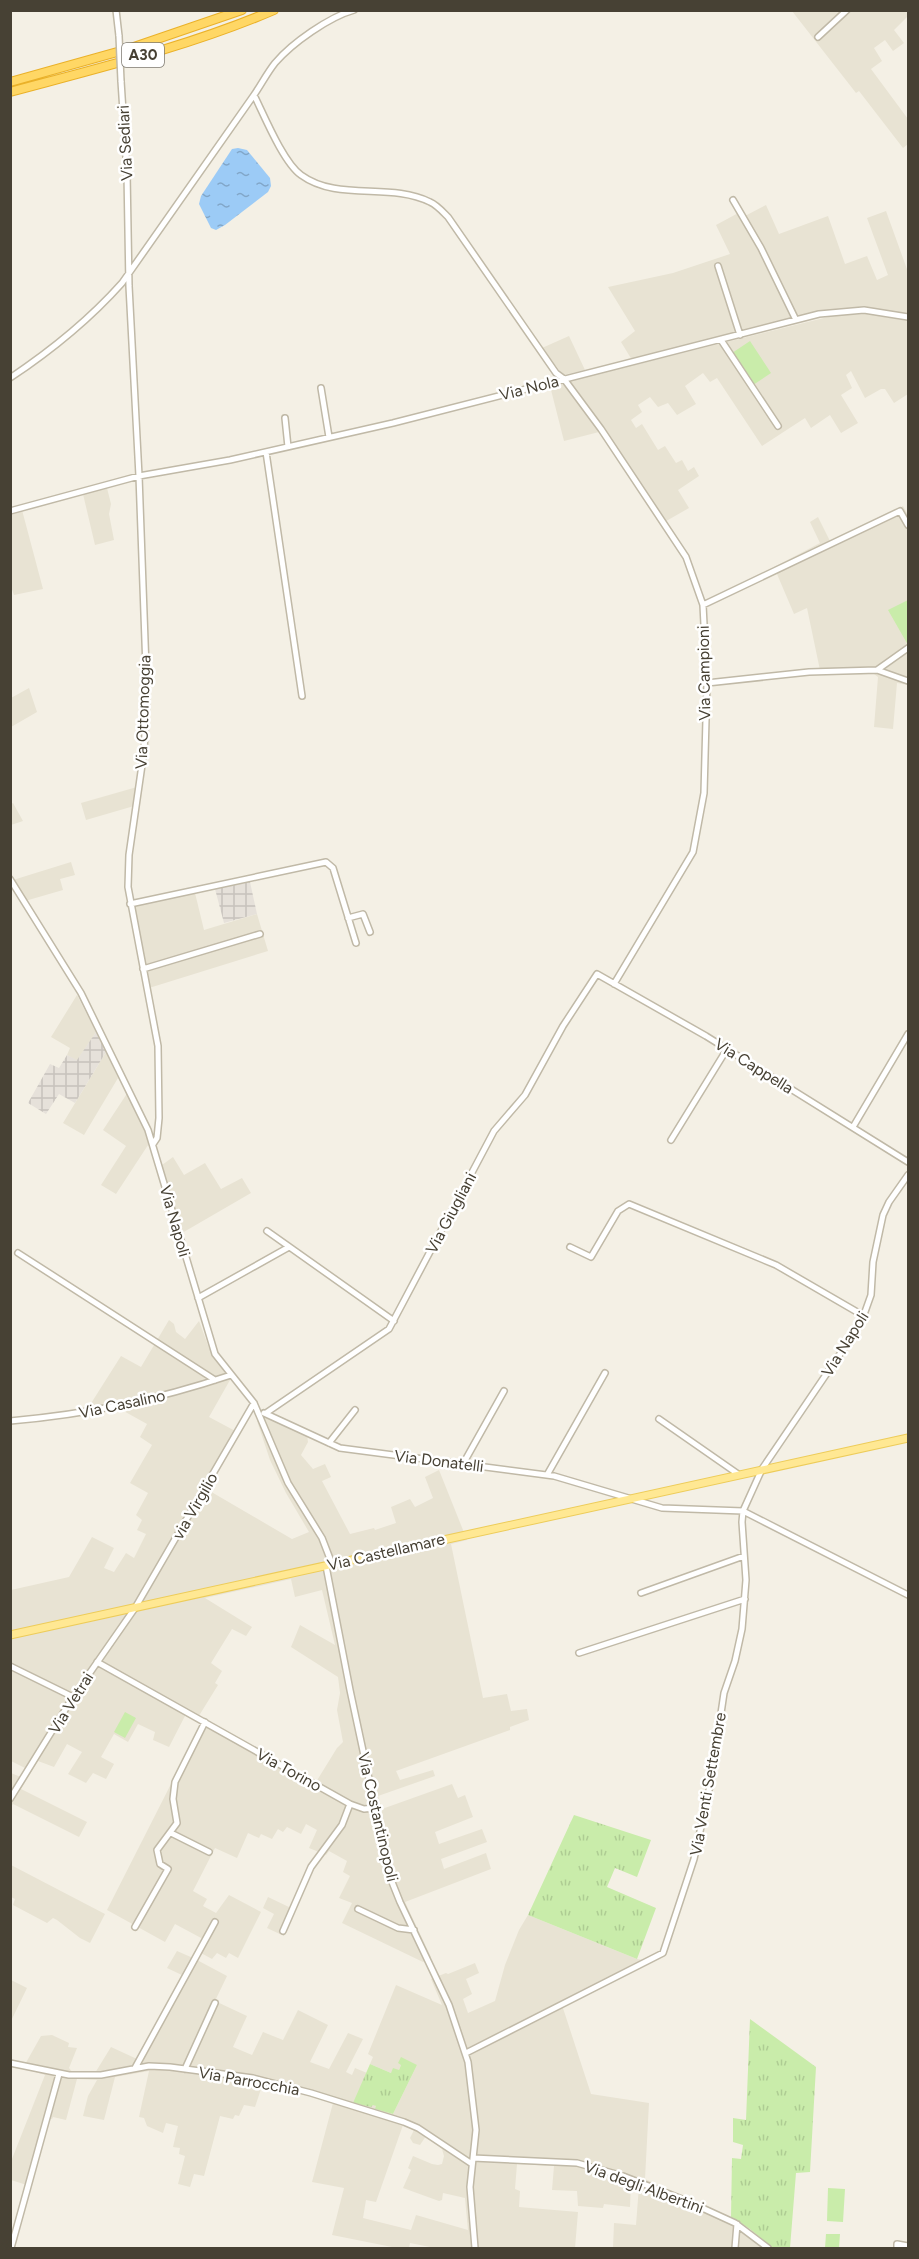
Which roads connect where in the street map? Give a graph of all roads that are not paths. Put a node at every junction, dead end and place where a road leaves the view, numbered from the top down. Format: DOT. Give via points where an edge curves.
graph roads {
  1 [pos="116,10"];
  2 [pos="242,10"];
  3 [pos="274,10"];
  4 [pos="354,10"];
  5 [pos="847,10"];
  6 [pos="818,37"];
  7 [pos="10,82"];
  8 [pos="10,93"];
  9 [pos="254,95"];
  10 [pos="733,200"];
  11 [pos="717,266"];
  12 [pos="129,275"];
  13 [pos="909,317"];
  14 [pos="796,320"];
  15 [pos="740,335"];
  16 [pos="721,340"];
  17 [pos="10,378"];
  18 [pos="564,379"];
  19 [pos="321,388"];
  20 [pos="285,418"];
  21 [pos="778,426"];
  22 [pos="329,437"];
  23 [pos="288,447"];
  24 [pos="266,452"];
  25 [pos="140,476"];
  26 [pos="10,511"];
  27 [pos="909,525"];
  28 [pos="703,606"];
  29 [pos="909,648"];
  30 [pos="877,670"];
  31 [pos="909,681"];
  32 [pos="707,683"];
  33 [pos="302,696"];
  34 [pos="10,879"];
  35 [pos="130,904"];
  36 [pos="348,918"];
  37 [pos="370,932"];
  38 [pos="260,934"];
  39 [pos="356,943"];
  40 [pos="143,969"];
  41 [pos="597,974"];
  42 [pos="614,984"];
  43 [pos="909,1034"];
  44 [pos="727,1049"];
  45 [pos="853,1127"];
  46 [pos="671,1140"];
  47 [pos="153,1144"];
  48 [pos="909,1162"];
  49 [pos="909,1175"];
  50 [pos="267,1232"];
  51 [pos="289,1247"];
  52 [pos="570,1247"];
  53 [pos="18,1253"];
  54 [pos="198,1298"];
  55 [pos="864,1316"];
  56 [pos="394,1321"];
  57 [pos="605,1373"];
  58 [pos="231,1375"];
  59 [pos="215,1380"];
  60 [pos="504,1391"];
  61 [pos="254,1403"];
  62 [pos="257,1409"];
  63 [pos="355,1410"];
  64 [pos="266,1413"];
  65 [pos="659,1419"];
  66 [pos="10,1421"];
  67 [pos="909,1438"];
  68 [pos="329,1443"];
  69 [pos="463,1464"];
  70 [pos="762,1469"];
  71 [pos="738,1474"];
  72 [pos="547,1475"];
  73 [pos="626,1499"];
  74 [pos="743,1511"];
  75 [pos="744,1556"];
  76 [pos="329,1565"];
  77 [pos="641,1593"];
  78 [pos="909,1595"];
  79 [pos="745,1599"];
  80 [pos="135,1608"];
  81 [pos="10,1635"];
  82 [pos="579,1653"];
  83 [pos="97,1662"];
  84 [pos="10,1666"];
  85 [pos="73,1697"];
  86 [pos="205,1722"];
  87 [pos="10,1799"];
  88 [pos="350,1804"];
  89 [pos="375,1808"];
  90 [pos="171,1833"];
  91 [pos="209,1852"];
  92 [pos="358,1909"];
  93 [pos="215,1922"];
  94 [pos="135,1927"];
  95 [pos="414,1930"];
  96 [pos="283,1931"];
  97 [pos="215,2003"];
  98 [pos="466,2053"];
  99 [pos="10,2063"];
  100 [pos="135,2068"];
  101 [pos="185,2069"];
  102 [pos="59,2074"];
  103 [pos="473,2161"];
  104 [pos="737,2224"];
  105 [pos="12,2237"];
  106 [pos="909,2246"];
  107 [pos="11,2248"];
  108 [pos="475,2248"];
  109 [pos="735,2248"];
  110 [pos="768,2248"];
  111 [pos="897,2248"];
  1 -- 12 [label="street, Via Sediari, bridge" via="127,173"];
  2 -- 7 [label="highway, A30" via="128,49"];
  3 -- 8 [label="highway, A30" via="243,24"];
  4 -- 9 [label="street" via="329,20 293,47"];
  5 -- 6 [label="street"];
  9 -- 12 [label="street"];
  9 -- 18 [label="street, Via Campioni" via="299,174 326,188 408,195 431,202 448,217 556,374"];
  10 -- 14 [label="street"];
  11 -- 15 [label="street"];
  12 -- 17 [label="street" via="64,340"];
  12 -- 25 [label="street, Via Ottomoggia"];
  13 -- 14 [label="street, Via Nola" via="851,310"];
  14 -- 15 [label="street, Via Nola"];
  15 -- 16 [label="street, Via Nola"];
  16 -- 18 [label="street, Via Nola"];
  16 -- 21 [label="street"];
  18 -- 22 [label="street, Via Nola"];
  18 -- 28 [label="street, Via Campioni" via="686,557"];
  19 -- 22 [label="street"];
  20 -- 23 [label="street"];
  22 -- 23 [label="street, Via Nola"];
  23 -- 24 [label="street, Via Nola"];
  24 -- 25 [label="street, Via Nola"];
  24 -- 33 [label="street"];
  25 -- 26 [label="street, Via Nola"];
  25 -- 35 [label="street, Via Ottomoggia" via="147,696 144,751 128,868"];
  27 -- 28 [label="street" via="900,511"];
  28 -- 32 [label="street, Via Campioni"];
  29 -- 30 [label="street"];
  30 -- 31 [label="street"];
  30 -- 32 [label="street" via="809,672"];
  32 -- 42 [label="street, Via Campioni" via="704,793 693,852"];
  34 -- 47 [label="street, Via Napoli" via="81,993"];
  35 -- 36 [label="street" via="326,862 333,868"];
  35 -- 40 [label="street, Via Ottomoggia"];
  36 -- 37 [label="street" via="363,914"];
  36 -- 39 [label="street"];
  38 -- 40 [label="street"];
  40 -- 47 [label="street, Via Ottomoggia" via="158,1046 159,1118"];
  41 -- 42 [label="street, Via Cappella"];
  41 -- 56 [label="street, Via Giugliani" via="525,1095 494,1131"];
  42 -- 44 [label="street, Via Cappella"];
  43 -- 45 [label="street"];
  44 -- 45 [label="street, Via Cappella"];
  44 -- 46 [label="street"];
  45 -- 48 [label="street, Via Cappella"];
  47 -- 54 [label="street, Via Napoli"];
  49 -- 55 [label="street, Via Napoli" via="883,1215 873,1262 872,1295"];
  50 -- 51 [label="street"];
  51 -- 54 [label="street"];
  51 -- 56 [label="street"];
  52 -- 55 [label="street" via="591,1257 618,1211 629,1204 776,1265"];
  53 -- 59 [label="street"];
  54 -- 58 [label="street, Via Napoli" via="215,1354"];
  55 -- 70 [label="street, Via Napoli"];
  56 -- 64 [label="street, Via Giugliani"];
  57 -- 72 [label="street"];
  58 -- 59 [label="street, Via Casalino"];
  58 -- 61 [label="street, Via Napoli"];
  59 -- 66 [label="street, Via Casalino" via="110,1408"];
  60 -- 69 [label="street"];
  61 -- 62 [label="street, Via Napoli"];
  61 -- 80 [label="street, via Virgilio"];
  62 -- 64 [label="street, Via Donatelli"];
  62 -- 76 [label="street, Via Napoli" via="288,1483 322,1538"];
  63 -- 68 [label="street"];
  64 -- 68 [label="street, Via Donatelli"];
  65 -- 71 [label="street"];
  67 -- 70 [label="main road, Via Castellamare"];
  68 -- 69 [label="street, Via Donatelli" via="340,1448"];
  69 -- 72 [label="street, Via Donatelli"];
  70 -- 71 [label="main road, Via Castellamare"];
  70 -- 74 [label="street, Via Venti Settembre"];
  71 -- 73 [label="main road, Via Castellamare"];
  72 -- 73 [label="street, Via Donatelli"];
  73 -- 74 [label="street, Via Donatelli" via="662,1508"];
  73 -- 76 [label="main road, Via Castellamare"];
  74 -- 75 [label="street, Via Venti Settembre"];
  74 -- 78 [label="street"];
  75 -- 77 [label="street"];
  75 -- 79 [label="street, Via Venti Settembre"];
  76 -- 80 [label="main road, Via Castellamare"];
  76 -- 89 [label="street, Via Costantinopoli"];
  79 -- 82 [label="street"];
  79 -- 98 [label="street, Via Venti Settembre" via="735,1661 719,1719 701,1830 663,1953"];
  80 -- 81 [label="main road, Via Castellamare"];
  80 -- 83 [label="street, Via Vetrai"];
  83 -- 85 [label="street, Via Vetrai"];
  83 -- 86 [label="street, Via Torino"];
  84 -- 85 [label="street"];
  85 -- 87 [label="street, Via Vetrai"];
  86 -- 88 [label="street, Via Torino"];
  86 -- 90 [label="street" via="175,1782 177,1823"];
  88 -- 89 [label="street, Via Torino"];
  88 -- 96 [label="street" via="342,1825 311,1867"];
  89 -- 95 [label="street, Via Costantinopoli" via="390,1877"];
  90 -- 91 [label="street"];
  90 -- 94 [label="street" via="157,1850 160,1864 168,1869"];
  92 -- 95 [label="street" via="398,1928"];
  93 -- 100 [label="street"];
  95 -- 98 [label="street, Via Costantinopoli" via="446,1996"];
  97 -- 101 [label="street"];
  98 -- 103 [label="street, Via Costantinopoli" via="476,2130"];
  99 -- 102 [label="street, Via Parrocchia"];
  100 -- 101 [label="street, Via Parrocchia"];
  100 -- 102 [label="street, Via Parrocchia" via="87,2076"];
  101 -- 103 [label="street, Via Parrocchia" via="276,2083 393,2117"];
  102 -- 105 [label="street"];
  103 -- 104 [label="street, Via degli Albertini" via="577,2163 623,2176"];
  103 -- 108 [label="street, Via Costantinopoli" via="470,2199"];
  104 -- 109 [label="street"];
  104 -- 110 [label="street, Via degli Albertini"];
  105 -- 107 [label="street"];
  106 -- 111 [label="street" via="897,2244"];
}
